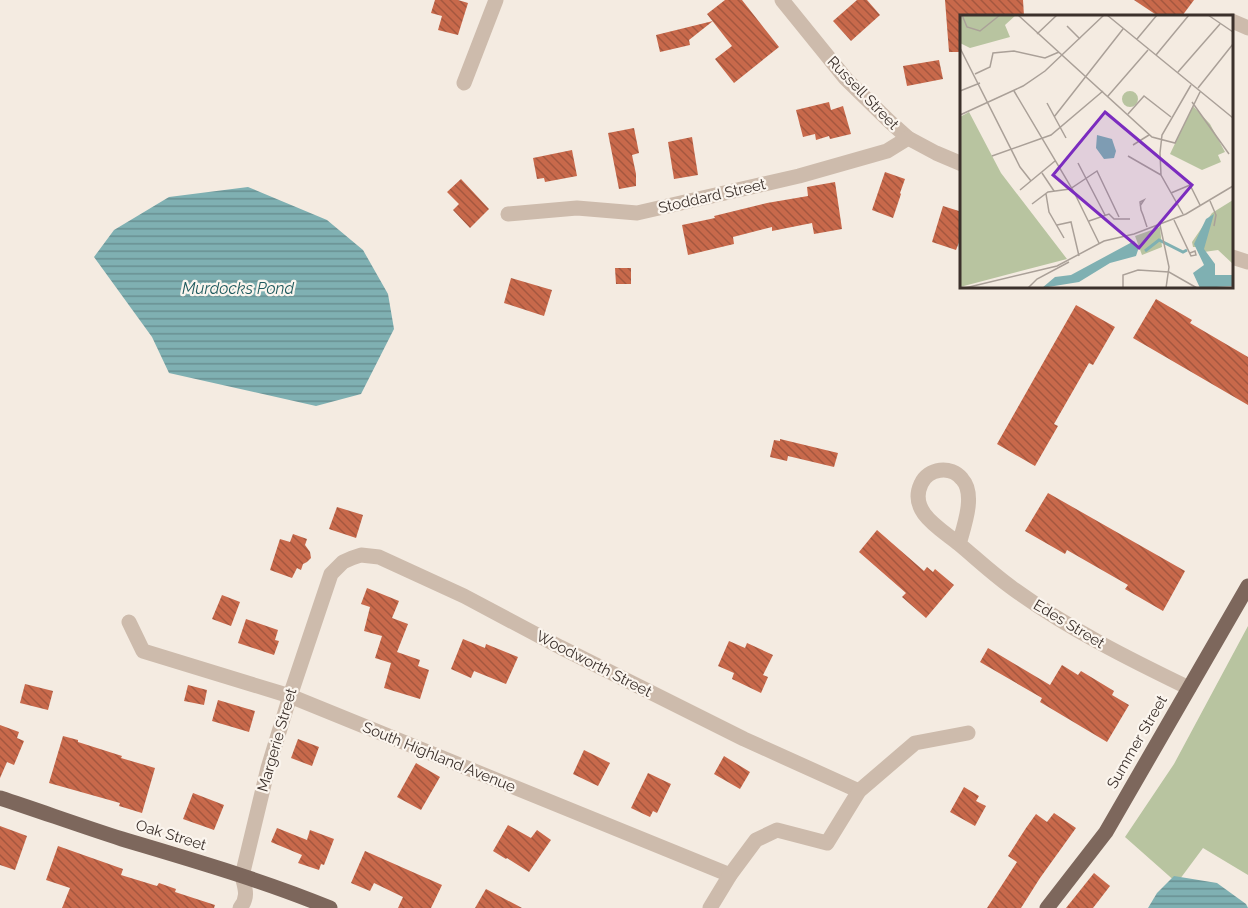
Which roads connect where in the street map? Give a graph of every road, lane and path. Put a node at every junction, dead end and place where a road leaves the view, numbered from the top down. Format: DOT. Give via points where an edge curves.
graph roads {
  1 [pos="496,0"];
  2 [pos="782,0"];
  3 [pos="1233,21"];
  4 [pos="1248,28"];
  5 [pos="464,83"];
  6 [pos="908,138"];
  7 [pos="960,163"];
  8 [pos="508,213"];
  9 [pos="1233,257"];
  10 [pos="1248,262"];
  11 [pos="959,544"];
  12 [pos="331,574"];
  13 [pos="1248,586"];
  14 [pos="129,622"];
  15 [pos="1189,688"];
  16 [pos="290,696"];
  17 [pos="968,733"];
  18 [pos="859,791"];
  19 [pos="0,798"];
  20 [pos="730,875"];
  21 [pos="242,876"];
  22 [pos="240,908"];
  23 [pos="330,908"];
  24 [pos="710,908"];
  25 [pos="1047,908"];
  1 -- 5 [label="street"];
  2 -- 6 [label="street, Russell Street" via="846,80"];
  3 -- 4 [label="street"];
  6 -- 7 [label="street, Russell Street"];
  6 -- 8 [label="street, Stoddard Street" via="887,151 799,176 637,213 577,208"];
  9 -- 10 [label="street"];
  11 -- 11 [label="street, Edes Street" via="924,516 917,499 924,478 932,473 951,470 968,488"];
  11 -- 15 [label="street, Edes Street" via="1046,612"];
  12 -- 16 [label="street, Margerie Street"];
  12 -- 18 [label="street, Woodworth Street" via="352,558 379,557 464,596 744,739"];
  13 -- 15 [label="main road, Summer Street"];
  14 -- 16 [label="street, South Highland Avenue" via="143,651"];
  15 -- 25 [label="main road, Summer Street" via="1106,832"];
  16 -- 20 [label="street, South Highland Avenue"];
  16 -- 21 [label="street, Margerie Street"];
  17 -- 18 [label="street" via="915,743"];
  18 -- 20 [label="street" via="827,843 777,830 756,840"];
  19 -- 21 [label="main road, Oak Street"];
  20 -- 24 [label="street"];
  21 -- 22 [label="street, Margerie Street" via="247,893"];
  21 -- 23 [label="main road, Oak Street"];
}
